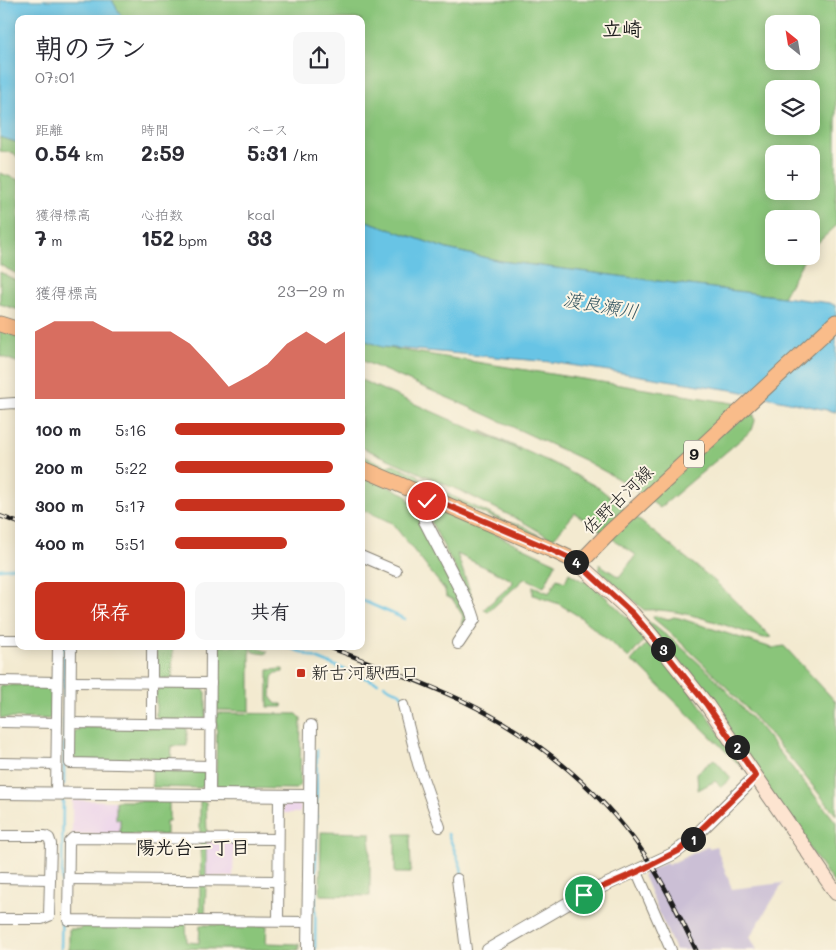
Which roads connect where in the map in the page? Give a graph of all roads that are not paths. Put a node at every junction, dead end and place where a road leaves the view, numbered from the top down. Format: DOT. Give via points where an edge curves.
graph roads {
  1 [pos="836,322"];
  2 [pos="0,324"];
  3 [pos="15,329"];
  4 [pos="15,403"];
  5 [pos="0,404"];
  6 [pos="365,470"];
  7 [pos="428,497"];
  8 [pos="365,558"];
  9 [pos="583,560"];
  10 [pos="396,571"];
  11 [pos="0,640"];
  12 [pos="15,640"];
  13 [pos="458,643"];
  14 [pos="58,650"];
  15 [pos="72,650"];
  16 [pos="152,650"];
  17 [pos="212,650"];
  18 [pos="0,681"];
  19 [pos="57,682"];
  20 [pos="71,682"];
  21 [pos="152,683"];
  22 [pos="211,683"];
  23 [pos="403,705"];
  24 [pos="0,722"];
  25 [pos="57,723"];
  26 [pos="71,723"];
  27 [pos="152,724"];
  28 [pos="211,724"];
  29 [pos="311,726"];
  30 [pos="0,763"];
  31 [pos="56,764"];
  32 [pos="210,766"];
  33 [pos="756,776"];
  34 [pos="0,792"];
  35 [pos="56,793"];
  36 [pos="210,795"];
  37 [pos="279,796"];
  38 [pos="310,796"];
  39 [pos="440,827"];
  40 [pos="0,836"];
  41 [pos="278,839"];
  42 [pos="637,872"];
  43 [pos="0,878"];
  44 [pos="49,879"];
  45 [pos="69,879"];
  46 [pos="457,879"];
  47 [pos="278,880"];
  48 [pos="836,893"];
  49 [pos="0,919"];
  50 [pos="278,921"];
  51 [pos="309,922"];
  52 [pos="308,950"];
  53 [pos="466,950"];
  54 [pos="488,950"];
  55 [pos="671,950"];
  1 -- 9 [label="main road, 佐野古河線 / 9" via="609,532"];
  2 -- 3 [label="main road"];
  4 -- 5 [label="street"];
  6 -- 7 [label="main road"];
  7 -- 9 [label="main road" via="569,558"];
  7 -- 13 [label="street" via="425,521 474,619"];
  8 -- 10 [label="street"];
  9 -- 33 [label="main road" via="652,636 707,705"];
  11 -- 12 [label="street"];
  14 -- 19 [label="street"];
  15 -- 20 [label="street"];
  16 -- 21 [label="street"];
  17 -- 22 [label="street"];
  18 -- 19 [label="street"];
  19 -- 25 [label="street"];
  20 -- 21 [label="street"];
  20 -- 26 [label="street"];
  21 -- 22 [label="street"];
  21 -- 27 [label="street"];
  22 -- 28 [label="street"];
  23 -- 39 [label="street" via="418,764"];
  24 -- 25 [label="street"];
  25 -- 31 [label="street"];
  26 -- 27 [label="street"];
  26 -- 32 [label="street" via="70,763"];
  27 -- 28 [label="street"];
  28 -- 32 [label="street"];
  29 -- 38 [label="street"];
  30 -- 31 [label="street"];
  31 -- 35 [label="street"];
  32 -- 36 [label="street"];
  33 -- 42 [label="street" via="680,850"];
  33 -- 48 [label="main road"];
  34 -- 35 [label="street"];
  35 -- 36 [label="street"];
  36 -- 37 [label="street"];
  37 -- 38 [label="street"];
  37 -- 41 [label="street"];
  38 -- 51 [label="street"];
  40 -- 44 [label="street" via="49,838"];
  41 -- 45 [label="street" via="73,838 69,842"];
  41 -- 47 [label="street"];
  42 -- 54 [label="street" via="577,898"];
  42 -- 55 [label="street"];
  43 -- 44 [label="street"];
  44 -- 49 [label="street" via="48,918"];
  45 -- 47 [label="street"];
  45 -- 50 [label="street" via="68,920"];
  46 -- 53 [label="street"];
  47 -- 50 [label="street"];
  50 -- 51 [label="street"];
  51 -- 52 [label="street"];
}
